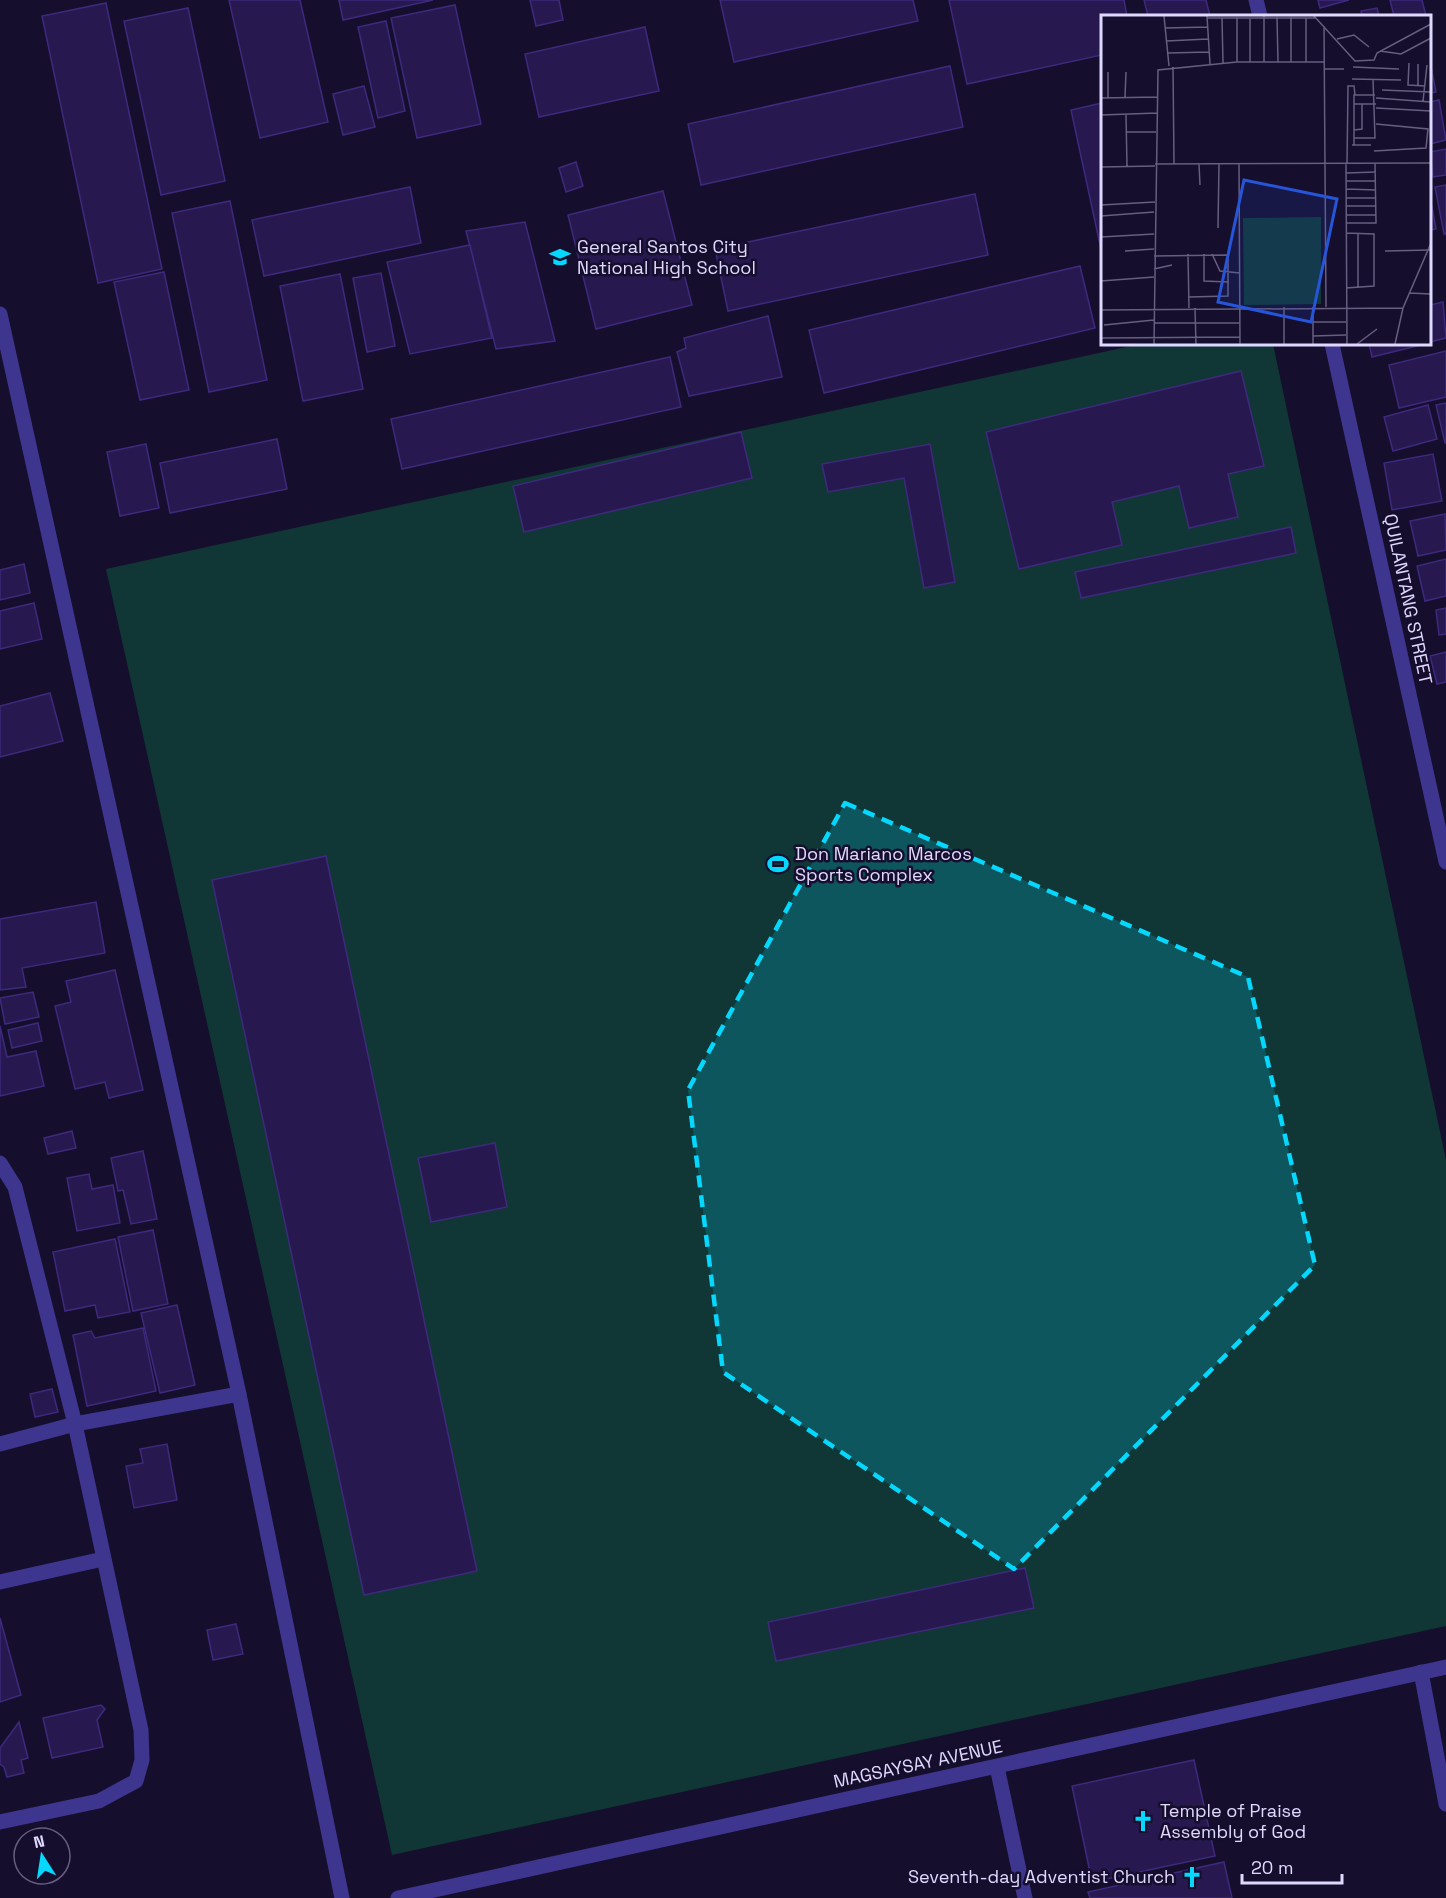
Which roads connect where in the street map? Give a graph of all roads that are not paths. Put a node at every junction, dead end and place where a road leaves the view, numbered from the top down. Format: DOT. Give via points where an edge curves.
graph roads {
  1 [pos="1256,0"];
  2 [pos="1260,15"];
  3 [pos="0,314"];
  4 [pos="1332,345"];
  5 [pos="1446,862"];
  6 [pos="0,1163"];
  7 [pos="239,1394"];
  8 [pos="75,1424"];
  9 [pos="0,1444"];
  10 [pos="103,1559"];
  11 [pos="0,1582"];
  12 [pos="1446,1667"];
  13 [pos="1421,1672"];
  14 [pos="997,1767"];
  15 [pos="1446,1804"];
  16 [pos="0,1822"];
  17 [pos="342,1898"];
  18 [pos="398,1898"];
  19 [pos="1025,1898"];
  1 -- 2 [label="street"];
  3 -- 7 [label="street"];
  4 -- 5 [label="street, QUILANTANG STREET"];
  6 -- 8 [label="street" via="15,1187"];
  7 -- 8 [label="street"];
  7 -- 17 [label="street"];
  8 -- 9 [label="street"];
  8 -- 10 [label="street"];
  10 -- 11 [label="street"];
  10 -- 16 [label="street" via="141,1730 142,1760 136,1781 99,1801"];
  12 -- 13 [label="street, MAGSAYSAY AVENUE"];
  13 -- 14 [label="street, MAGSAYSAY AVENUE"];
  13 -- 15 [label="street"];
  14 -- 18 [label="street, MAGSAYSAY AVENUE"];
  14 -- 19 [label="street"];
}
